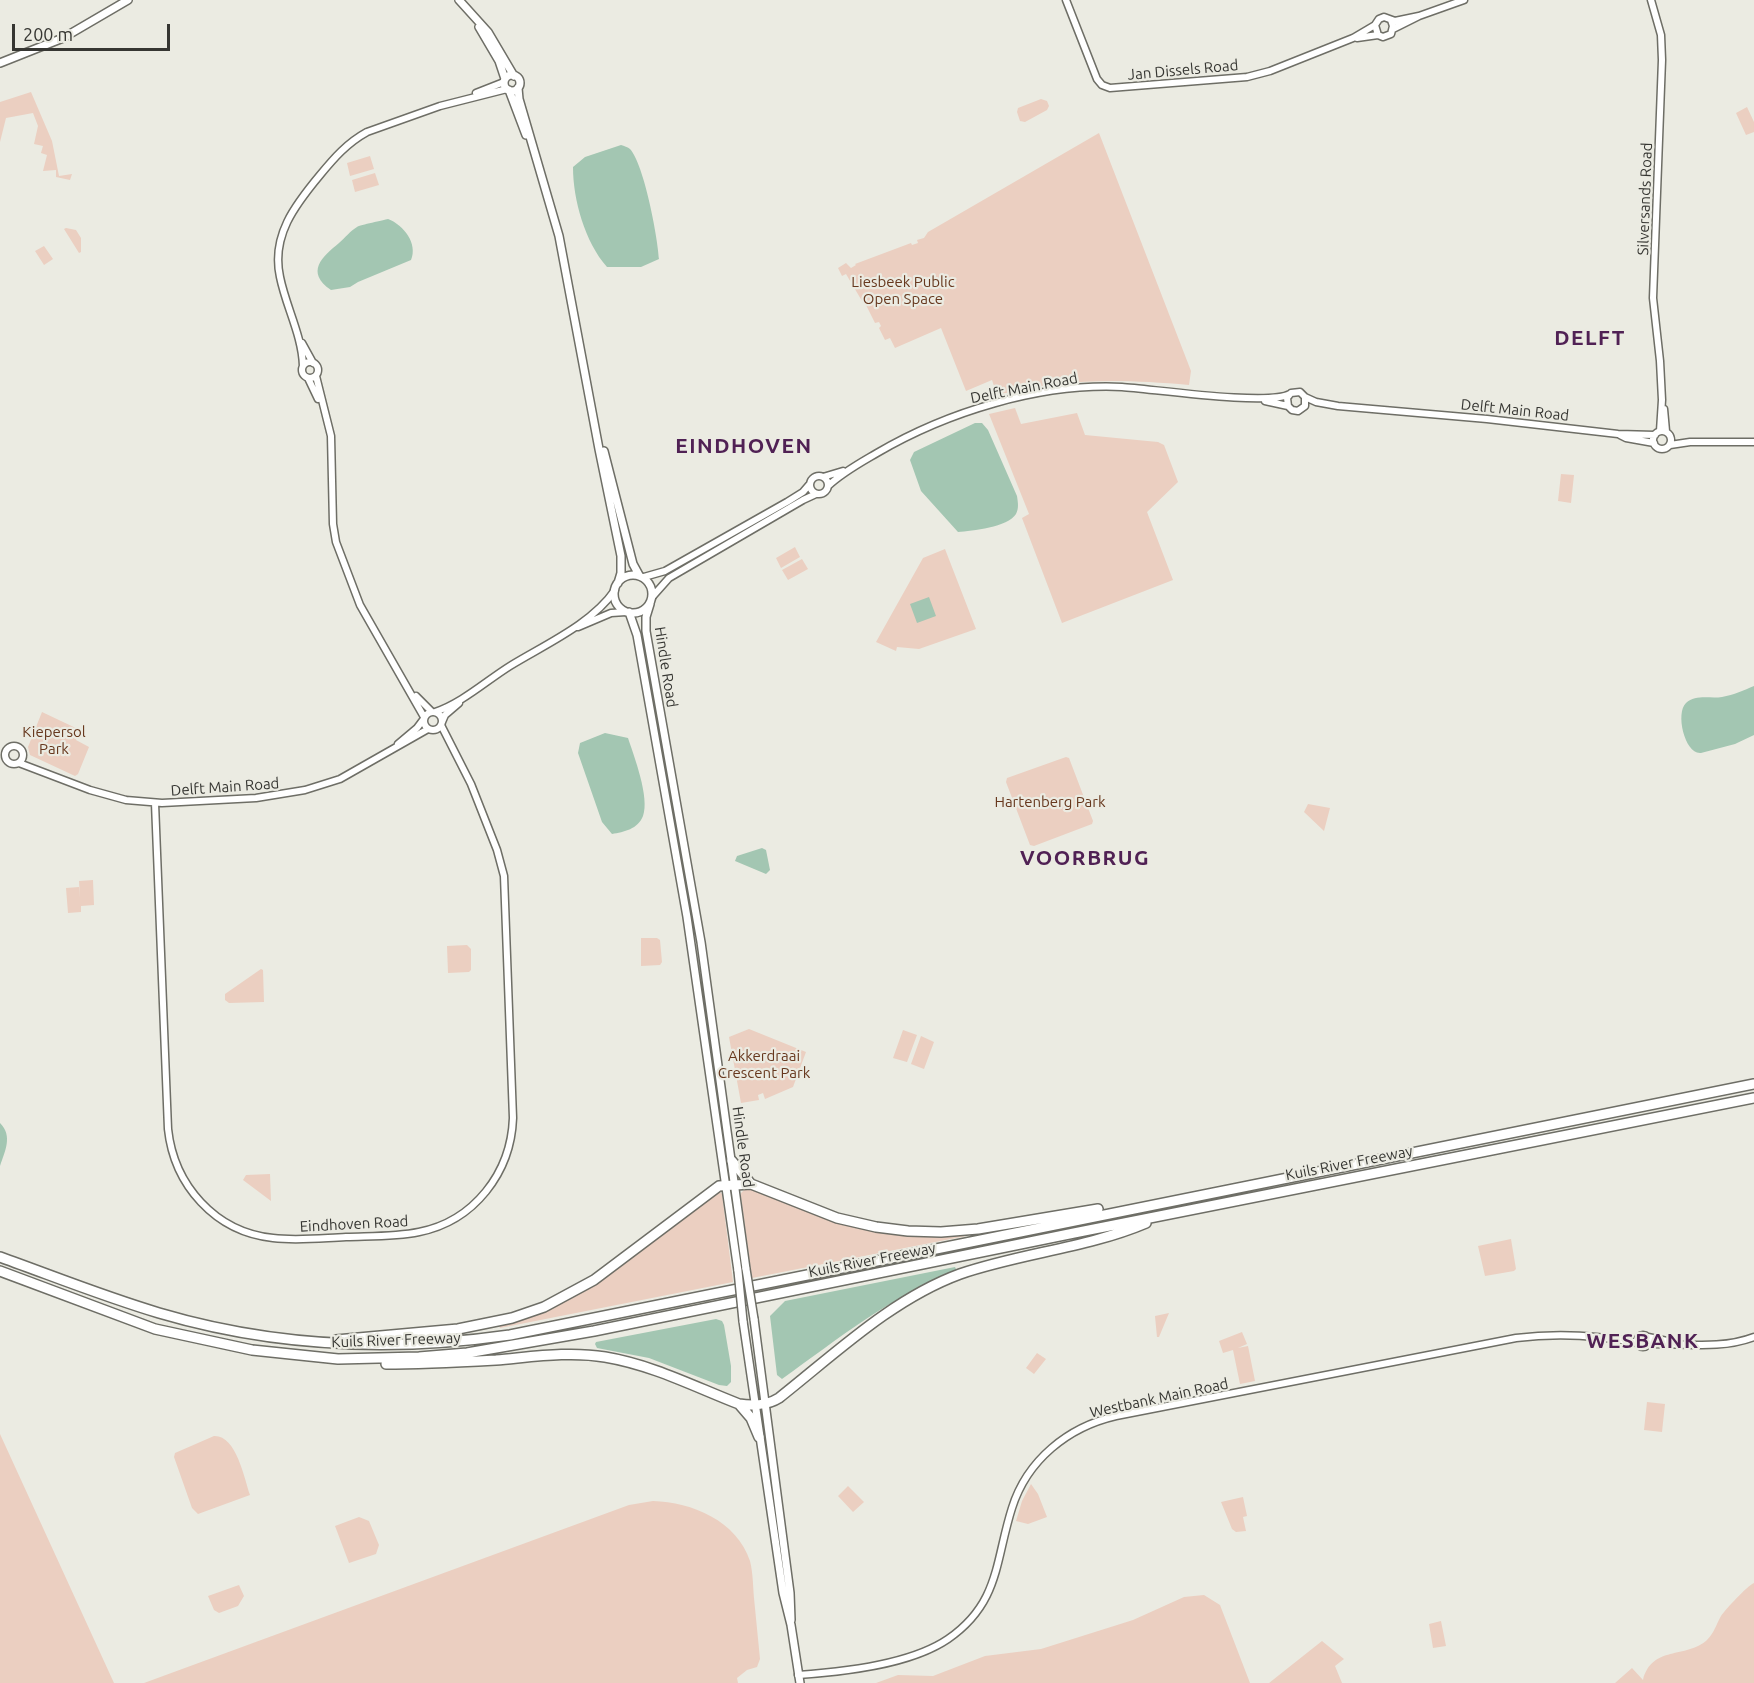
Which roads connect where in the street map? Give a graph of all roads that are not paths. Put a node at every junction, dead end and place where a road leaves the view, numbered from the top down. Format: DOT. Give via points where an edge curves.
graph roads {
  1 [pos="128,0"];
  2 [pos="460,0"];
  3 [pos="1066,0"];
  4 [pos="1464,0"];
  5 [pos="1651,0"];
  6 [pos="1419,16"];
  7 [pos="1390,20"];
  8 [pos="1375,25"];
  9 [pos="1393,29"];
  10 [pos="1378,34"];
  11 [pos="1353,38"];
  12 [pos="0,63"];
  13 [pos="514,76"];
  14 [pos="507,85"];
  15 [pos="518,88"];
  16 [pos="540,174"];
  17 [pos="298,338"];
  18 [pos="313,363"];
  19 [pos="303,366"];
  20 [pos="316,376"];
  21 [pos="308,378"];
  22 [pos="1290,394"];
  23 [pos="1305,397"];
  24 [pos="1252,398"];
  25 [pos="1288,406"];
  26 [pos="1338,406"];
  27 [pos="1304,408"];
  28 [pos="324,410"];
  29 [pos="596,426"];
  30 [pos="1663,433"];
  31 [pos="1618,434"];
  32 [pos="1699,442"];
  33 [pos="1754,442"];
  34 [pos="1654,443"];
  35 [pos="1670,445"];
  36 [pos="848,469"];
  37 [pos="823,477"];
  38 [pos="809,485"];
  39 [pos="828,486"];
  40 [pos="816,494"];
  41 [pos="641,576"];
  42 [pos="616,586"];
  43 [pos="653,596"];
  44 [pos="650,604"];
  45 [pos="627,612"];
  46 [pos="572,629"];
  47 [pos="411,692"];
  48 [pos="468,694"];
  49 [pos="433,712"];
  50 [pos="424,719"];
  51 [pos="442,724"];
  52 [pos="430,730"];
  53 [pos="451,746"];
  54 [pos="0,747"];
  55 [pos="10,747"];
  56 [pos="396,747"];
  57 [pos="23,753"];
  58 [pos="3,755"];
  59 [pos="19,763"];
  60 [pos="49,773"];
  61 [pos="155,803"];
  62 [pos="1754,1084"];
  63 [pos="1754,1098"];
  64 [pos="732,1161"];
  65 [pos="730,1184"];
  66 [pos="751,1184"];
  67 [pos="1150,1205"];
  68 [pos="1165,1215"];
  69 [pos="0,1257"];
  70 [pos="0,1271"];
  71 [pos="1638,1340"];
  72 [pos="1648,1341"];
  73 [pos="325,1343"];
  74 [pos="355,1359"];
  75 [pos="739,1404"];
  76 [pos="760,1404"];
  77 [pos="759,1437"];
  78 [pos="791,1625"];
  79 [pos="798,1674"];
  80 [pos="800,1683"];
  1 -- 12 [label="main road" via="63,38"];
  2 -- 13 [label="main road" via="488,32"];
  2 -- 14 [label="main road" via="499,61"];
  3 -- 11 [label="street, Jan Dissels Road" via="1097,79 1107,88 1246,77"];
  4 -- 6 [label="street"];
  5 -- 30 [label="street, Silversands Road" via="1662,60 1653,298"];
  6 -- 7 [label="street"];
  6 -- 9 [label="street"];
  7 -- 8 [label="street" via="1382,18"];
  7 -- 9 [label="street"];
  8 -- 10 [label="street"];
  8 -- 11 [label="street, Jan Dissels Road"];
  9 -- 10 [label="street" via="1386,36"];
  10 -- 11 [label="street, Jan Dissels Road"];
  13 -- 14 [label="main road"];
  13 -- 15 [label="main road" via="519,80"];
  14 -- 15 [label="main road"];
  14 -- 16 [label="main road"];
  14 -- 17 [label="street" via="356,138 299,200 284,226 278,253 282,288"];
  15 -- 16 [label="main road"];
  16 -- 29 [label="main road" via="559,236"];
  17 -- 18 [label="street"];
  17 -- 19 [label="street"];
  18 -- 19 [label="street"];
  18 -- 20 [label="street" via="318,369"];
  19 -- 21 [label="street" via="303,374"];
  20 -- 21 [label="street"];
  20 -- 28 [label="street"];
  21 -- 28 [label="street"];
  22 -- 23 [label="street" via="1300,392"];
  22 -- 24 [label="street, Delft Main Road" via="1281,398"];
  22 -- 25 [label="street"];
  23 -- 26 [label="street, Delft Main Road"];
  23 -- 27 [label="street"];
  24 -- 25 [label="street, Delft Main Road"];
  24 -- 36 [label="street, Delft Main Road" via="1120,387 1040,394 947,418"];
  25 -- 27 [label="street" via="1295,411"];
  26 -- 27 [label="street, Delft Main Road"];
  26 -- 31 [label="street, Delft Main Road"];
  28 -- 47 [label="street" via="332,436 336,542 360,605"];
  29 -- 41 [label="main road" via="633,564"];
  29 -- 42 [label="main road" via="621,556"];
  30 -- 31 [label="street, Delft Main Road"];
  30 -- 32 [label="street, Delft Main Road"];
  30 -- 34 [label="street"];
  30 -- 35 [label="street"];
  31 -- 34 [label="street, Delft Main Road"];
  32 -- 33 [label="street, Delft Main Road"];
  32 -- 35 [label="street, Delft Main Road"];
  34 -- 35 [label="street, Delft Main Road" via="1661,449"];
  36 -- 37 [label="street, Delft Main Road"];
  36 -- 39 [label="street, Delft Main Road"];
  37 -- 38 [label="street" via="813,477"];
  37 -- 39 [label="street"];
  38 -- 40 [label="street"];
  38 -- 41 [label="street" via="665,571"];
  39 -- 40 [label="street" via="824,493"];
  40 -- 43 [label="street" via="669,578"];
  41 -- 42 [label="main road" via="627,576"];
  41 -- 43 [label="main road" via="651,585"];
  42 -- 45 [label="main road" via="615,601"];
  42 -- 46 [label="street" via="605,603"];
  43 -- 44 [label="main road"];
  44 -- 45 [label="main road" via="642,611"];
  44 -- 64 [label="main road, Hindle Road" via="645,631 701,942"];
  45 -- 46 [label="street" via="611,613"];
  45 -- 65 [label="main road, Hindle Road" via="637,635"];
  46 -- 48 [label="street"];
  47 -- 49 [label="street"];
  47 -- 50 [label="street"];
  48 -- 49 [label="street"];
  48 -- 51 [label="street" via="445,715"];
  49 -- 50 [label="street"];
  49 -- 51 [label="street" via="440,716"];
  50 -- 52 [label="street"];
  50 -- 56 [label="street, Delft Main Road"];
  51 -- 52 [label="street"];
  51 -- 53 [label="street, Eindhoven Road"];
  52 -- 53 [label="street, Eindhoven Road"];
  52 -- 56 [label="street, Delft Main Road"];
  53 -- 61 [label="street, Eindhoven Road" via="471,784 504,876 513,1125 503,1165 482,1197 450,1221 417,1233 294,1239 259,1236 213,1214 183,1179 172,1153 168,1129"];
  54 -- 55 [label="street"];
  55 -- 57 [label="street" via="18,747"];
  55 -- 58 [label="street"];
  56 -- 61 [label="street, Delft Main Road" via="356,772 305,790"];
  57 -- 59 [label="street"];
  57 -- 60 [label="street, Delft Main Road"];
  58 -- 59 [label="street" via="11,763"];
  59 -- 60 [label="street, Delft Main Road"];
  60 -- 61 [label="street, Delft Main Road" via="104,794"];
  62 -- 67 [label="highway, Kuils River Freeway"];
  63 -- 68 [label="highway, Kuils River Freeway"];
  64 -- 65 [label="main road, Hindle Road"];
  64 -- 66 [label="highway"];
  65 -- 66 [label="highway"];
  65 -- 73 [label="highway" via="713,1189 594,1280 544,1307 458,1329"];
  65 -- 76 [label="main road, Hindle Road, bridge" via="743,1321"];
  65 -- 76 [label="main road, Hindle Road, bridge" via="754,1319"];
  66 -- 67 [label="highway" via="837,1218 908,1231 978,1229 1117,1206"];
  67 -- 73 [label="highway, Kuils River Freeway" via="510,1335 390,1346"];
  68 -- 74 [label="highway, Kuils River Freeway" via="504,1348"];
  68 -- 76 [label="highway" via="1135,1228 976,1269 931,1287 885,1315 779,1398"];
  69 -- 73 [label="highway, Kuils River Freeway" via="159,1313 228,1329"];
  70 -- 74 [label="highway, Kuils River Freeway" via="155,1329 252,1350"];
  71 -- 72 [label="street" via="1642,1335"];
  71 -- 72 [label="street" via="1642,1347"];
  71 -- 79 [label="street, Westbank Main Road" via="1561,1335 1516,1338 1089,1424 1050,1449 1025,1480 1011,1510 994,1580 982,1602 957,1631 927,1651 898,1661"];
  72 -- 72 [label="street" via="1688,1342 1754,1337 1704,1346"];
  74 -- 75 [label="highway" via="375,1365 592,1356 656,1369"];
  75 -- 76 [label="highway"];
  75 -- 77 [label="highway" via="752,1418"];
  76 -- 77 [label="main road, Hindle Road"];
  76 -- 78 [label="main road, Hindle Road" via="790,1593"];
  77 -- 78 [label="main road, Hindle Road"];
  78 -- 79 [label="main road, Hindle Road"];
  79 -- 80 [label="main road, Hindle Road"];
}
